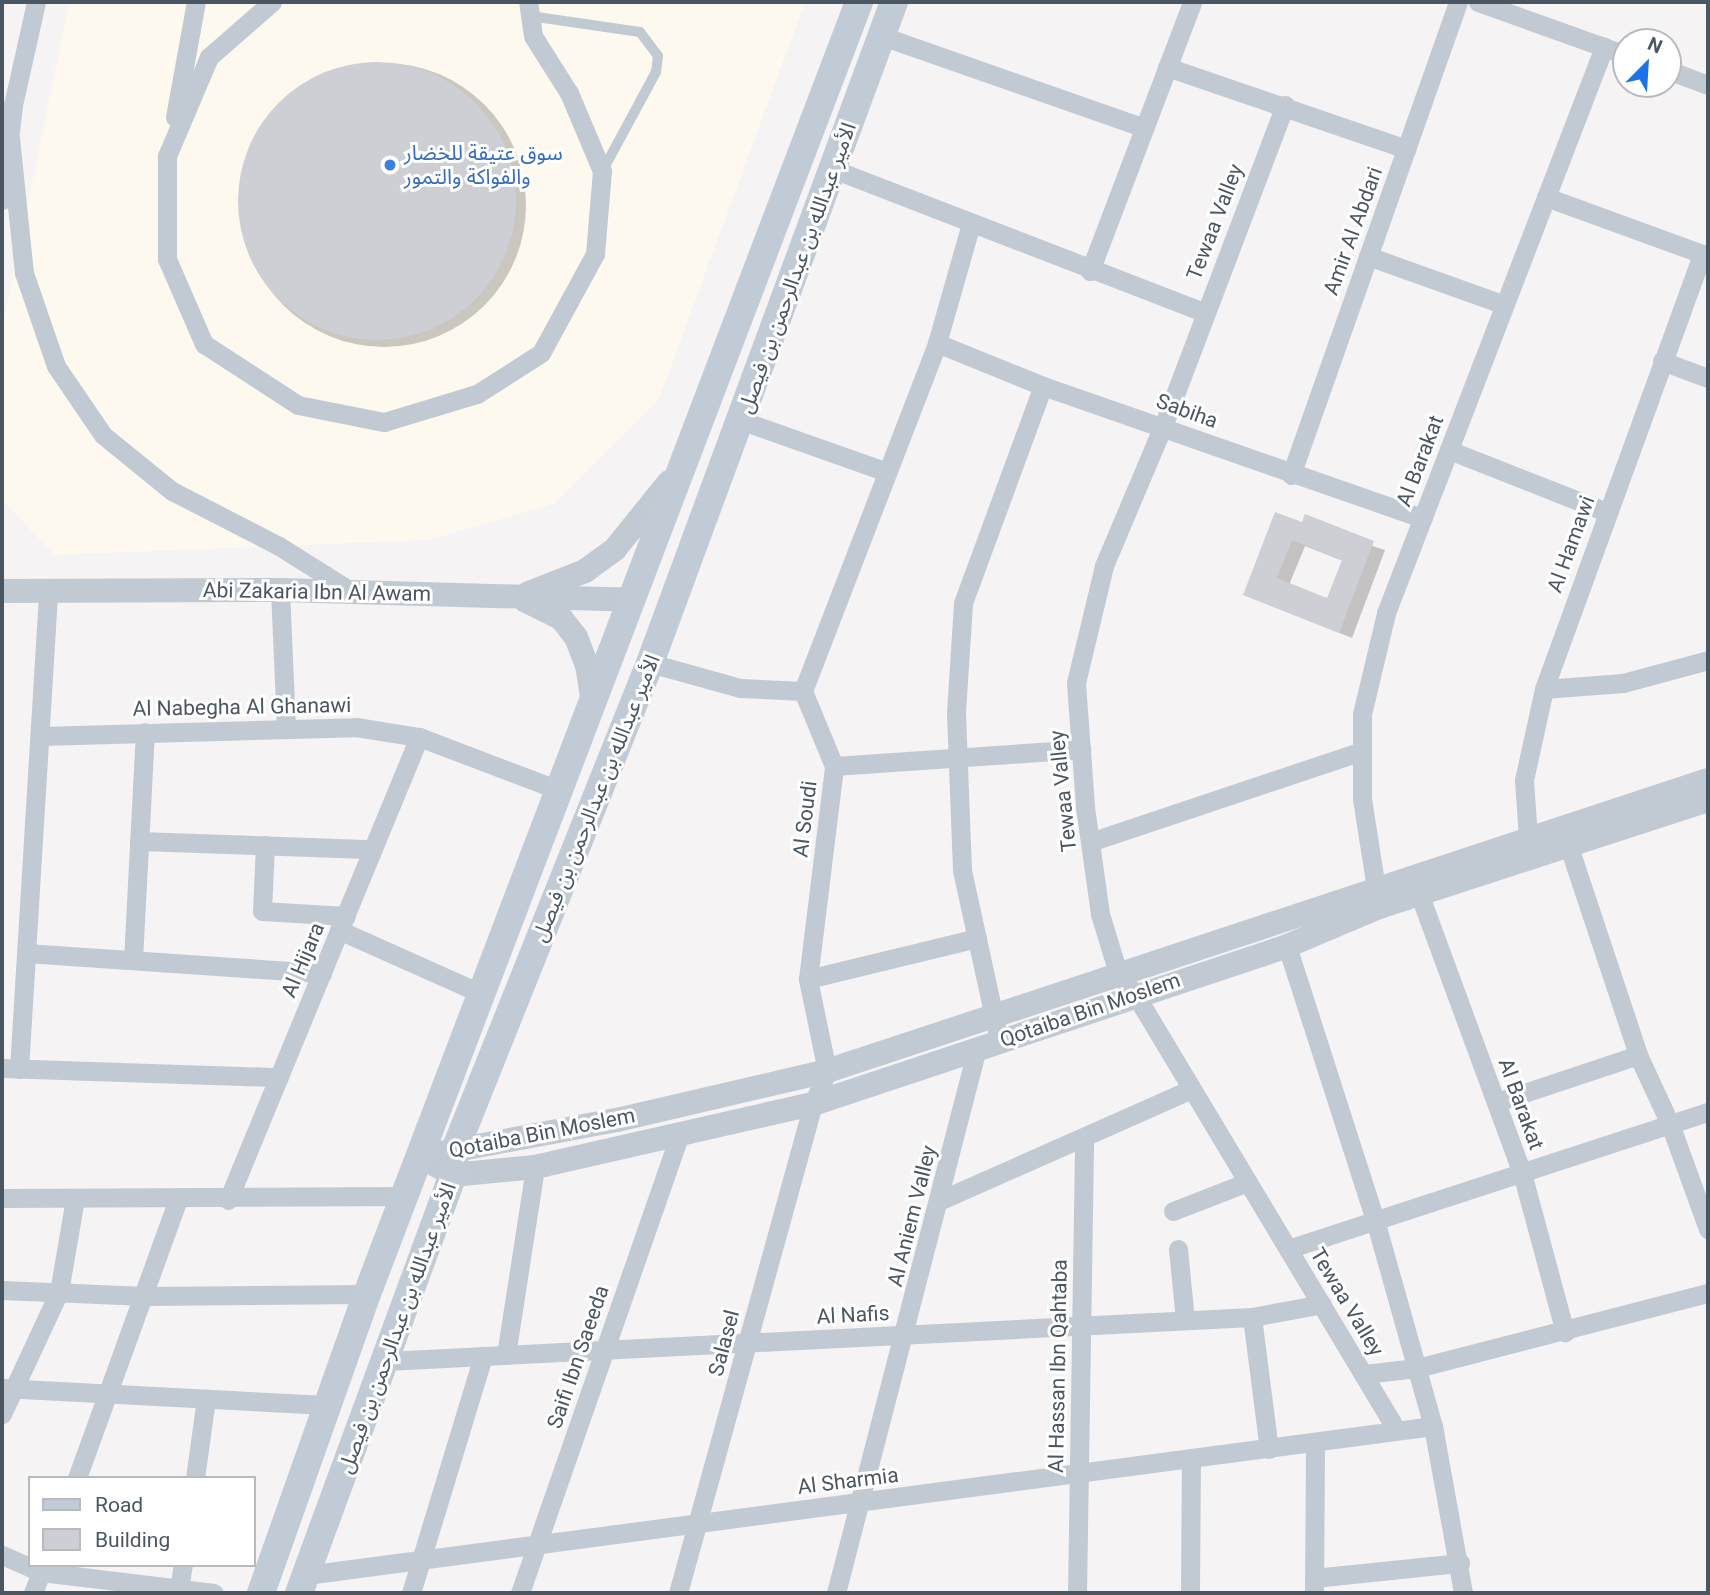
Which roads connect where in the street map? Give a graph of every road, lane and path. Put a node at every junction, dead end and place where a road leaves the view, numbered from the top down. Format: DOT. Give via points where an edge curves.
graph roads {
  1 [pos="36,2"];
  2 [pos="196,2"];
  3 [pos="272,2"];
  4 [pos="859,2"];
  5 [pos="894,2"];
  6 [pos="1192,2"];
  7 [pos="1458,2"];
  8 [pos="1478,2"];
  9 [pos="529,9"];
  10 [pos="882,36"];
  11 [pos="1604,47"];
  12 [pos="1612,50"];
  13 [pos="1167,67"];
  14 [pos="1682,75"];
  15 [pos="1708,85"];
  16 [pos="8,105"];
  17 [pos="1285,105"];
  18 [pos="1144,128"];
  19 [pos="9,138"];
  20 [pos="1406,149"];
  21 [pos="167,156"];
  22 [pos="833,169"];
  23 [pos="602,171"];
  24 [pos="1546,197"];
  25 [pos="2,198"];
  26 [pos="971,224"];
  27 [pos="1705,255"];
  28 [pos="1368,256"];
  29 [pos="1090,271"];
  30 [pos="1505,305"];
  31 [pos="1204,312"];
  32 [pos="937,343"];
  33 [pos="1662,361"];
  34 [pos="1708,378"];
  35 [pos="1043,386"];
  36 [pos="740,421"];
  37 [pos="1163,426"];
  38 [pos="1449,450"];
  39 [pos="684,460"];
  40 [pos="887,472"];
  41 [pos="1291,475"];
  42 [pos="1606,512"];
  43 [pos="1423,518"];
  44 [pos="280,590"];
  45 [pos="48,591"];
  46 [pos="2,592"];
  47 [pos="352,592"];
  48 [pos="519,597"];
  49 [pos="632,600"];
  50 [pos="1708,660"];
  51 [pos="649,663"];
  52 [pos="1544,689"];
  53 [pos="803,691"];
  54 [pos="593,704"];
  55 [pos="286,727"];
  56 [pos="145,732"];
  57 [pos="40,736"];
  58 [pos="419,737"];
  59 [pos="1081,749"];
  60 [pos="1362,751"];
  61 [pos="957,755"];
  62 [pos="834,766"];
  63 [pos="1708,780"];
  64 [pos="561,791"];
  65 [pos="1708,800"];
  66 [pos="139,841"];
  67 [pos="1090,842"];
  68 [pos="1568,844"];
  69 [pos="265,845"];
  70 [pos="373,849"];
  71 [pos="1528,849"];
  72 [pos="1420,896"];
  73 [pos="1378,899"];
  74 [pos="342,923"];
  75 [pos="977,938"];
  76 [pos="1287,946"];
  77 [pos="26,953"];
  78 [pos="133,960"];
  79 [pos="322,973"];
  80 [pos="808,979"];
  81 [pos="1127,985"];
  82 [pos="484,995"];
  83 [pos="996,1014"];
  84 [pos="999,1040"];
  85 [pos="976,1052"];
  86 [pos="1638,1055"];
  87 [pos="10,1068"];
  88 [pos="827,1071"];
  89 [pos="279,1077"];
  90 [pos="1192,1089"];
  91 [pos="1497,1102"];
  92 [pos="813,1104"];
  93 [pos="1708,1112"];
  94 [pos="1670,1124"];
  95 [pos="679,1136"];
  96 [pos="1084,1140"];
  97 [pos="422,1157"];
  98 [pos="454,1163"];
  99 [pos="535,1167"];
  100 [pos="1522,1173"];
  101 [pos="1245,1184"];
  102 [pos="407,1196"];
  103 [pos="2,1198"];
  104 [pos="75,1198"];
  105 [pos="178,1199"];
  106 [pos="228,1200"];
  107 [pos="941,1200"];
  108 [pos="1173,1211"];
  109 [pos="1375,1220"];
  110 [pos="1708,1229"];
  111 [pos="1178,1249"];
  112 [pos="1288,1249"];
  113 [pos="2,1290"];
  114 [pos="59,1292"];
  115 [pos="1708,1293"];
  116 [pos="368,1294"];
  117 [pos="146,1296"];
  118 [pos="1322,1304"];
  119 [pos="1252,1317"];
  120 [pos="1185,1320"];
  121 [pos="1082,1326"];
  122 [pos="1565,1332"];
  123 [pos="905,1335"];
  124 [pos="747,1343"];
  125 [pos="605,1350"];
  126 [pos="506,1355"];
  127 [pos="483,1356"];
  128 [pos="386,1361"];
  129 [pos="1417,1368"];
  130 [pos="1364,1374"];
  131 [pos="8,1388"];
  132 [pos="109,1394"];
  133 [pos="206,1399"];
  134 [pos="331,1405"];
  135 [pos="2,1413"];
  136 [pos="1433,1426"];
  137 [pos="1396,1429"];
  138 [pos="1315,1442"];
  139 [pos="1269,1448"];
  140 [pos="1191,1459"];
  141 [pos="1080,1473"];
  142 [pos="78,1476"];
  143 [pos="195,1476"];
  144 [pos="860,1502"];
  145 [pos="698,1523"];
  146 [pos="537,1544"];
  147 [pos="2,1555"];
  148 [pos="421,1560"];
  149 [pos="1460,1563"];
  150 [pos="28,1564"];
  151 [pos="183,1567"];
  152 [pos="42,1569"];
  153 [pos="302,1584"];
  154 [pos="1314,1586"];
  155 [pos="179,1589"];
  156 [pos="33,1593"];
  157 [pos="214,1593"];
  158 [pos="261,1593"];
  159 [pos="411,1593"];
  160 [pos="520,1593"];
  161 [pos="678,1593"];
  162 [pos="836,1593"];
  163 [pos="1077,1593"];
  164 [pos="1190,1593"];
  165 [pos="1463,1593"];
  1 -- 16 [label="street"];
  2 -- 21 [label="street"];
  3 -- 21 [label="street" via="209,57"];
  4 -- 39 [label="main road, الأمير عبدالله بن عبدالرحمن بن فيصل"];
  5 -- 10 [label="main road, الأمير عبدالله بن عبدالرحمن بن فيصل"];
  6 -- 13 [label="street"];
  7 -- 20 [label="street, Amir Al Abdari"];
  8 -- 11 [label="street"];
  9 -- 23 [label="street" via="533,36 569,93"];
  9 -- 23 [label="lane" via="640,33 657,56 656,72"];
  10 -- 18 [label="street"];
  10 -- 22 [label="main road, الأمير عبدالله بن عبدالرحمن بن فيصل"];
  11 -- 12 [label="street"];
  11 -- 24 [label="street, Al Barakat"];
  13 -- 17 [label="street"];
  13 -- 18 [label="street"];
  14 -- 15 [label="street"];
  16 -- 19 [label="street"];
  17 -- 20 [label="street"];
  17 -- 31 [label="street, Tewaa Valley"];
  18 -- 29 [label="street"];
  19 -- 25 [label="street"];
  19 -- 47 [label="street" via="24,273 56,366 103,435 172,491 279,546"];
  20 -- 28 [label="street, Amir Al Abdari"];
  21 -- 23 [label="street" via="167,259 204,345 298,405 384,422 477,394 541,353 595,254"];
  22 -- 26 [label="street"];
  22 -- 36 [label="main road, الأمير عبدالله بن عبدالرحمن بن فيصل"];
  24 -- 27 [label="street"];
  24 -- 30 [label="street, Al Barakat"];
  26 -- 29 [label="street"];
  26 -- 32 [label="street"];
  27 -- 33 [label="street, Al Hamawi"];
  28 -- 30 [label="street"];
  28 -- 41 [label="street, Amir Al Abdari"];
  29 -- 31 [label="street"];
  30 -- 38 [label="street, Al Barakat"];
  31 -- 37 [label="street, Tewaa Valley"];
  32 -- 35 [label="street, Sabiha"];
  32 -- 40 [label="street"];
  33 -- 34 [label="street"];
  33 -- 42 [label="street, Al Hamawi"];
  35 -- 37 [label="street, Sabiha"];
  35 -- 61 [label="street" via="963,603"];
  36 -- 40 [label="street"];
  36 -- 51 [label="main road, الأمير عبدالله بن عبدالرحمن بن فيصل"];
  37 -- 41 [label="street, Sabiha"];
  37 -- 59 [label="street, Tewaa Valley" via="1104,566 1076,683"];
  38 -- 42 [label="street"];
  38 -- 43 [label="street, Al Barakat"];
  39 -- 48 [label="street, الأمير عبدالله بن عبدالرحمن بن فيصل" via="650,511 615,549 585,571"];
  39 -- 49 [label="main road, الأمير عبدالله بن عبدالرحمن بن فيصل"];
  40 -- 53 [label="street"];
  41 -- 43 [label="street, Sabiha"];
  42 -- 52 [label="street, Al Hamawi"];
  43 -- 60 [label="street, Al Barakat" via="1386,613 1362,714"];
  44 -- 45 [label="street, Abi Zakaria Ibn Al Awam"];
  44 -- 47 [label="street, Abi Zakaria Ibn Al Awam"];
  44 -- 55 [label="street"];
  45 -- 46 [label="street, Abi Zakaria Ibn Al Awam"];
  45 -- 57 [label="street"];
  47 -- 48 [label="street, Abi Zakaria Ibn Al Awam"];
  48 -- 49 [label="street, Abi Zakaria Ibn Al Awam"];
  48 -- 54 [label="street, الأمير عبدالله بن عبدالرحمن بن فيصل" via="561,618 576,637 587,665"];
  49 -- 54 [label="main road, الأمير عبدالله بن عبدالرحمن بن فيصل"];
  50 -- 52 [label="street" via="1623,683"];
  51 -- 53 [label="street" via="740,688"];
  51 -- 98 [label="main road, الأمير عبدالله بن عبدالرحمن بن فيصل"];
  52 -- 71 [label="street, Al Hamawi" via="1524,780"];
  53 -- 62 [label="street, Al Soudi"];
  54 -- 64 [label="main road, الأمير عبدالله بن عبدالرحمن بن فيصل"];
  55 -- 56 [label="street, Al Nabegha Al Ghanawi"];
  55 -- 58 [label="street, Al Nabegha Al Ghanawi" via="356,727"];
  56 -- 57 [label="street, Al Nabegha Al Ghanawi"];
  56 -- 66 [label="street"];
  57 -- 77 [label="street"];
  58 -- 64 [label="street, Al Nabegha Al Ghanawi"];
  58 -- 70 [label="street, Al Hijara"];
  59 -- 61 [label="street"];
  59 -- 67 [label="street, Tewaa Valley"];
  60 -- 67 [label="street"];
  60 -- 73 [label="street, Al Barakat" via="1362,799"];
  61 -- 62 [label="street"];
  61 -- 75 [label="street" via="962,870"];
  62 -- 80 [label="street, Al Soudi"];
  63 -- 71 [label="street, Qotaiba Bin Moslem"];
  64 -- 82 [label="main road, الأمير عبدالله بن عبدالرحمن بن فيصل"];
  65 -- 68 [label="street, Qotaiba Bin Moslem"];
  66 -- 69 [label="street"];
  66 -- 78 [label="street"];
  67 -- 81 [label="street, Tewaa Valley" via="1100,914"];
  68 -- 71 [label="street, Qotaiba Bin Moslem"];
  68 -- 86 [label="street"];
  69 -- 70 [label="street"];
  69 -- 74 [label="street" via="262,911"];
  70 -- 74 [label="street, Al Hijara"];
  71 -- 72 [label="street, Qotaiba Bin Moslem"];
  71 -- 73 [label="street, Qotaiba Bin Moslem"];
  72 -- 73 [label="street, Qotaiba Bin Moslem"];
  72 -- 91 [label="street, Al Barakat"];
  73 -- 76 [label="street, Qotaiba Bin Moslem"];
  73 -- 81 [label="street, Qotaiba Bin Moslem"];
  74 -- 79 [label="street, Al Hijara"];
  74 -- 82 [label="street"];
  75 -- 80 [label="street"];
  75 -- 83 [label="street"];
  76 -- 81 [label="street, Qotaiba Bin Moslem"];
  76 -- 109 [label="street"];
  77 -- 78 [label="street"];
  77 -- 87 [label="street"];
  78 -- 79 [label="street"];
  79 -- 89 [label="street, Al Hijara"];
  80 -- 88 [label="street, Al Soudi"];
  81 -- 83 [label="street, Qotaiba Bin Moslem"];
  81 -- 84 [label="street, Qotaiba Bin Moslem"];
  81 -- 90 [label="street, Tewaa Valley"];
  82 -- 97 [label="main road, الأمير عبدالله بن عبدالرحمن بن فيصل"];
  83 -- 84 [label="street"];
  83 -- 88 [label="street, Qotaiba Bin Moslem"];
  84 -- 85 [label="street, Qotaiba Bin Moslem"];
  85 -- 92 [label="street, Qotaiba Bin Moslem"];
  85 -- 107 [label="street, Al Aniem Valley"];
  86 -- 91 [label="street"];
  86 -- 94 [label="street"];
  87 -- 89 [label="street"];
  88 -- 92 [label="street"];
  88 -- 98 [label="street, Qotaiba Bin Moslem"];
  89 -- 106 [label="street, Al Hijara"];
  90 -- 96 [label="street"];
  90 -- 101 [label="street, Tewaa Valley"];
  91 -- 100 [label="street, Al Barakat"];
  92 -- 95 [label="street, Qotaiba Bin Moslem"];
  92 -- 124 [label="street, Salasel"];
  93 -- 94 [label="street"];
  94 -- 100 [label="street"];
  94 -- 110 [label="street"];
  95 -- 99 [label="street, Qotaiba Bin Moslem"];
  95 -- 125 [label="street, Saifi Ibn Saeeda"];
  96 -- 107 [label="street"];
  96 -- 121 [label="street, Al Hassan Ibn Qahtaba"];
  97 -- 98 [label="street, Qotaiba Bin Moslem"];
  97 -- 102 [label="main road, الأمير عبدالله بن عبدالرحمن بن فيصل"];
  98 -- 99 [label="street, Qotaiba Bin Moslem"];
  98 -- 128 [label="main road, الأمير عبدالله بن عبدالرحمن بن فيصل"];
  99 -- 126 [label="street"];
  100 -- 109 [label="street"];
  100 -- 122 [label="street, Al Barakat"];
  101 -- 108 [label="street"];
  101 -- 112 [label="street, Tewaa Valley"];
  102 -- 106 [label="street"];
  102 -- 116 [label="main road, الأمير عبدالله بن عبدالرحمن بن فيصل"];
  103 -- 104 [label="street"];
  104 -- 105 [label="street"];
  104 -- 114 [label="street"];
  105 -- 106 [label="street"];
  105 -- 117 [label="street"];
  107 -- 123 [label="street, Al Aniem Valley"];
  109 -- 112 [label="street"];
  109 -- 129 [label="street"];
  111 -- 120 [label="street"];
  112 -- 118 [label="street, Tewaa Valley"];
  113 -- 114 [label="street"];
  114 -- 117 [label="street"];
  114 -- 131 [label="street"];
  115 -- 122 [label="street"];
  116 -- 117 [label="street"];
  116 -- 134 [label="main road, الأمير عبدالله بن عبدالرحمن بن فيصل"];
  117 -- 132 [label="street"];
  118 -- 119 [label="street, Al Nafis"];
  118 -- 130 [label="street, Tewaa Valley"];
  119 -- 120 [label="street, Al Nafis"];
  119 -- 139 [label="street"];
  120 -- 121 [label="street, Al Nafis"];
  121 -- 123 [label="street, Al Nafis"];
  121 -- 141 [label="street, Al Hassan Ibn Qahtaba"];
  122 -- 129 [label="street"];
  123 -- 124 [label="street, Al Nafis"];
  123 -- 144 [label="street, Al Aniem Valley"];
  124 -- 125 [label="street, Al Nafis"];
  124 -- 145 [label="street, Salasel"];
  125 -- 126 [label="street, Al Nafis"];
  125 -- 146 [label="street, Saifi Ibn Saeeda"];
  126 -- 127 [label="street, Al Nafis"];
  127 -- 128 [label="street, Al Nafis"];
  127 -- 148 [label="street"];
  128 -- 153 [label="main road, الأمير عبدالله بن عبدالرحمن بن فيصل"];
  129 -- 130 [label="street"];
  129 -- 136 [label="street"];
  130 -- 137 [label="street, Tewaa Valley"];
  131 -- 132 [label="street"];
  131 -- 135 [label="street"];
  132 -- 133 [label="street"];
  132 -- 142 [label="street"];
  133 -- 134 [label="street"];
  133 -- 143 [label="street"];
  134 -- 158 [label="main road, الأمير عبدالله بن عبدالرحمن بن فيصل"];
  136 -- 137 [label="street, Al Sharmia"];
  136 -- 149 [label="street"];
  137 -- 138 [label="street, Al Sharmia"];
  138 -- 139 [label="street, Al Sharmia"];
  138 -- 154 [label="street"];
  139 -- 140 [label="street, Al Sharmia"];
  140 -- 141 [label="street, Al Sharmia"];
  140 -- 164 [label="street"];
  141 -- 144 [label="street, Al Sharmia"];
  141 -- 163 [label="street, Al Hassan Ibn Qahtaba"];
  144 -- 145 [label="street, Al Sharmia"];
  144 -- 162 [label="street, Al Aniem Valley"];
  145 -- 146 [label="street, Al Sharmia"];
  145 -- 161 [label="street, Salasel"];
  146 -- 148 [label="street, Al Sharmia"];
  146 -- 160 [label="street, Saifi Ibn Saeeda"];
  147 -- 150 [label="street"];
  148 -- 153 [label="street, Al Sharmia"];
  148 -- 159 [label="street"];
  149 -- 154 [label="street"];
  149 -- 165 [label="street"];
  151 -- 155 [label="street"];
  152 -- 155 [label="street"];
  152 -- 156 [label="street"];
  155 -- 157 [label="street"];
}
